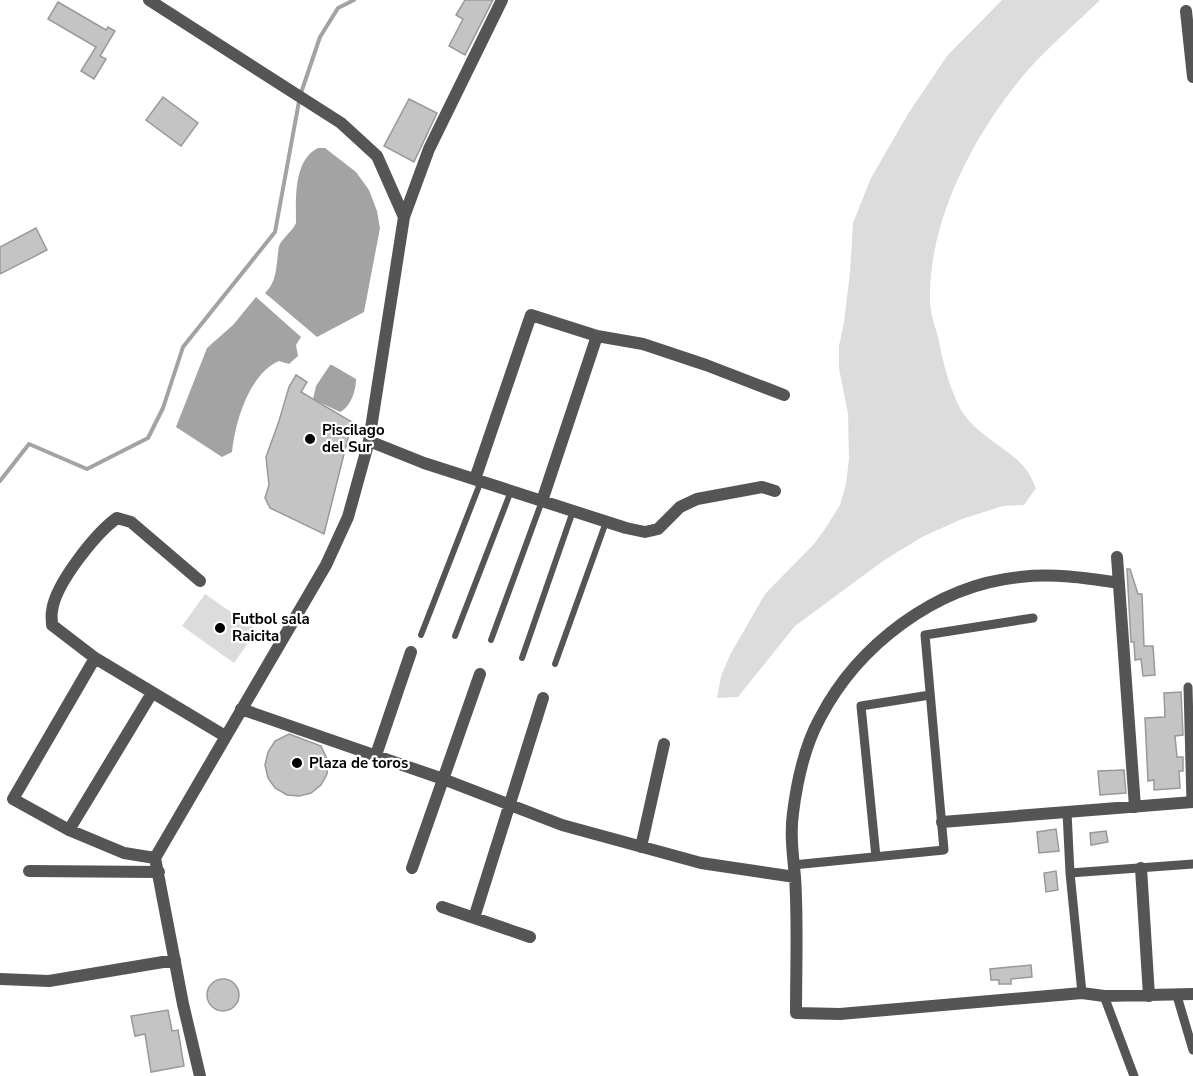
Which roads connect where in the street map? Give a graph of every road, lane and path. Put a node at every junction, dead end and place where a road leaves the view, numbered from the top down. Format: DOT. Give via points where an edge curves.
graph roads {
  1 [pos="149,0"];
  2 [pos="502,0"];
  3 [pos="1186,12"];
  4 [pos="1193,77"];
  5 [pos="404,217"];
  6 [pos="597,336"];
  7 [pos="784,395"];
  8 [pos="369,441"];
  9 [pos="478,480"];
  10 [pos="511,491"];
  11 [pos="775,491"];
  12 [pos="542,501"];
  13 [pos="573,511"];
  14 [pos="606,522"];
  15 [pos="1117,557"];
  16 [pos="200,581"];
  17 [pos="1119,583"];
  18 [pos="1033,618"];
  19 [pos="421,635"];
  20 [pos="455,636"];
  21 [pos="491,640"];
  22 [pos="411,652"];
  23 [pos="95,658"];
  24 [pos="522,658"];
  25 [pos="555,664"];
  26 [pos="480,674"];
  27 [pos="1188,687"];
  28 [pos="152,693"];
  29 [pos="930,695"];
  30 [pos="543,698"];
  31 [pos="241,709"];
  32 [pos="225,736"];
  33 [pos="664,744"];
  34 [pos="376,755"];
  35 [pos="443,779"];
  36 [pos="1192,802"];
  37 [pos="508,805"];
  38 [pos="1135,807"];
  39 [pos="1067,812"];
  40 [pos="942,822"];
  41 [pos="69,830"];
  42 [pos="640,846"];
  43 [pos="876,857"];
  44 [pos="155,858"];
  45 [pos="1193,864"];
  46 [pos="412,868"];
  47 [pos="1141,868"];
  48 [pos="29,871"];
  49 [pos="794,871"];
  50 [pos="159,872"];
  51 [pos="1070,873"];
  52 [pos="442,907"];
  53 [pos="474,918"];
  54 [pos="530,937"];
  55 [pos="175,960"];
  56 [pos="0,979"];
  57 [pos="1082,993"];
  58 [pos="1193,994"];
  59 [pos="1104,996"];
  60 [pos="1149,996"];
  61 [pos="1177,996"];
  62 [pos="1193,1050"];
  63 [pos="200,1076"];
  64 [pos="1134,1076"];
  1 -- 5 [label="street" via="340,123 377,156"];
  2 -- 5 [label="street" via="429,149"];
  3 -- 4 [label="street"];
  5 -- 8 [label="street"];
  6 -- 7 [label="street" via="643,344"];
  6 -- 9 [label="street" via="531,315"];
  6 -- 12 [label="street"];
  8 -- 9 [label="street"];
  8 -- 31 [label="street" via="348,517 326,565"];
  9 -- 10 [label="street"];
  9 -- 19 [label="lane"];
  10 -- 12 [label="street"];
  10 -- 20 [label="lane"];
  11 -- 14 [label="street" via="762,487 697,499 680,507 658,529 645,532"];
  12 -- 13 [label="street"];
  12 -- 21 [label="lane"];
  13 -- 14 [label="street"];
  13 -- 24 [label="lane"];
  14 -- 25 [label="lane"];
  15 -- 17 [label="street"];
  16 -- 23 [label="street" via="131,522 117,518 105,526 63,581 52,609 52,625"];
  17 -- 38 [label="street"];
  17 -- 49 [label="street" via="1069,575 999,581 969,588 923,609 882,638 847,675 819,718 801,766 792,816"];
  18 -- 29 [label="street" via="925,635"];
  22 -- 34 [label="street"];
  23 -- 28 [label="street"];
  23 -- 41 [label="street" via="13,799"];
  26 -- 35 [label="street"];
  27 -- 36 [label="street"];
  28 -- 32 [label="street"];
  28 -- 41 [label="street"];
  29 -- 40 [label="street"];
  29 -- 43 [label="street" via="861,706"];
  30 -- 37 [label="street"];
  31 -- 32 [label="street"];
  31 -- 34 [label="street"];
  32 -- 44 [label="street"];
  33 -- 42 [label="street"];
  34 -- 35 [label="street"];
  35 -- 37 [label="street"];
  35 -- 46 [label="street"];
  36 -- 38 [label="street"];
  37 -- 42 [label="street" via="562,825"];
  37 -- 53 [label="street"];
  38 -- 39 [label="street"];
  39 -- 40 [label="street"];
  39 -- 51 [label="street"];
  40 -- 43 [label="street" via="944,850"];
  41 -- 44 [label="street" via="124,853"];
  42 -- 49 [label="street" via="701,863"];
  43 -- 49 [label="street"];
  44 -- 50 [label="street"];
  45 -- 47 [label="street"];
  47 -- 51 [label="street"];
  47 -- 60 [label="street"];
  48 -- 50 [label="street"];
  49 -- 57 [label="street" via="796,1013 840,1014"];
  50 -- 55 [label="street"];
  51 -- 57 [label="street"];
  52 -- 53 [label="street"];
  53 -- 54 [label="street"];
  55 -- 56 [label="street" via="49,981"];
  55 -- 63 [label="street"];
  57 -- 59 [label="street"];
  58 -- 61 [label="street"];
  59 -- 60 [label="street"];
  59 -- 64 [label="street"];
  60 -- 61 [label="street"];
  61 -- 62 [label="street"];
}
